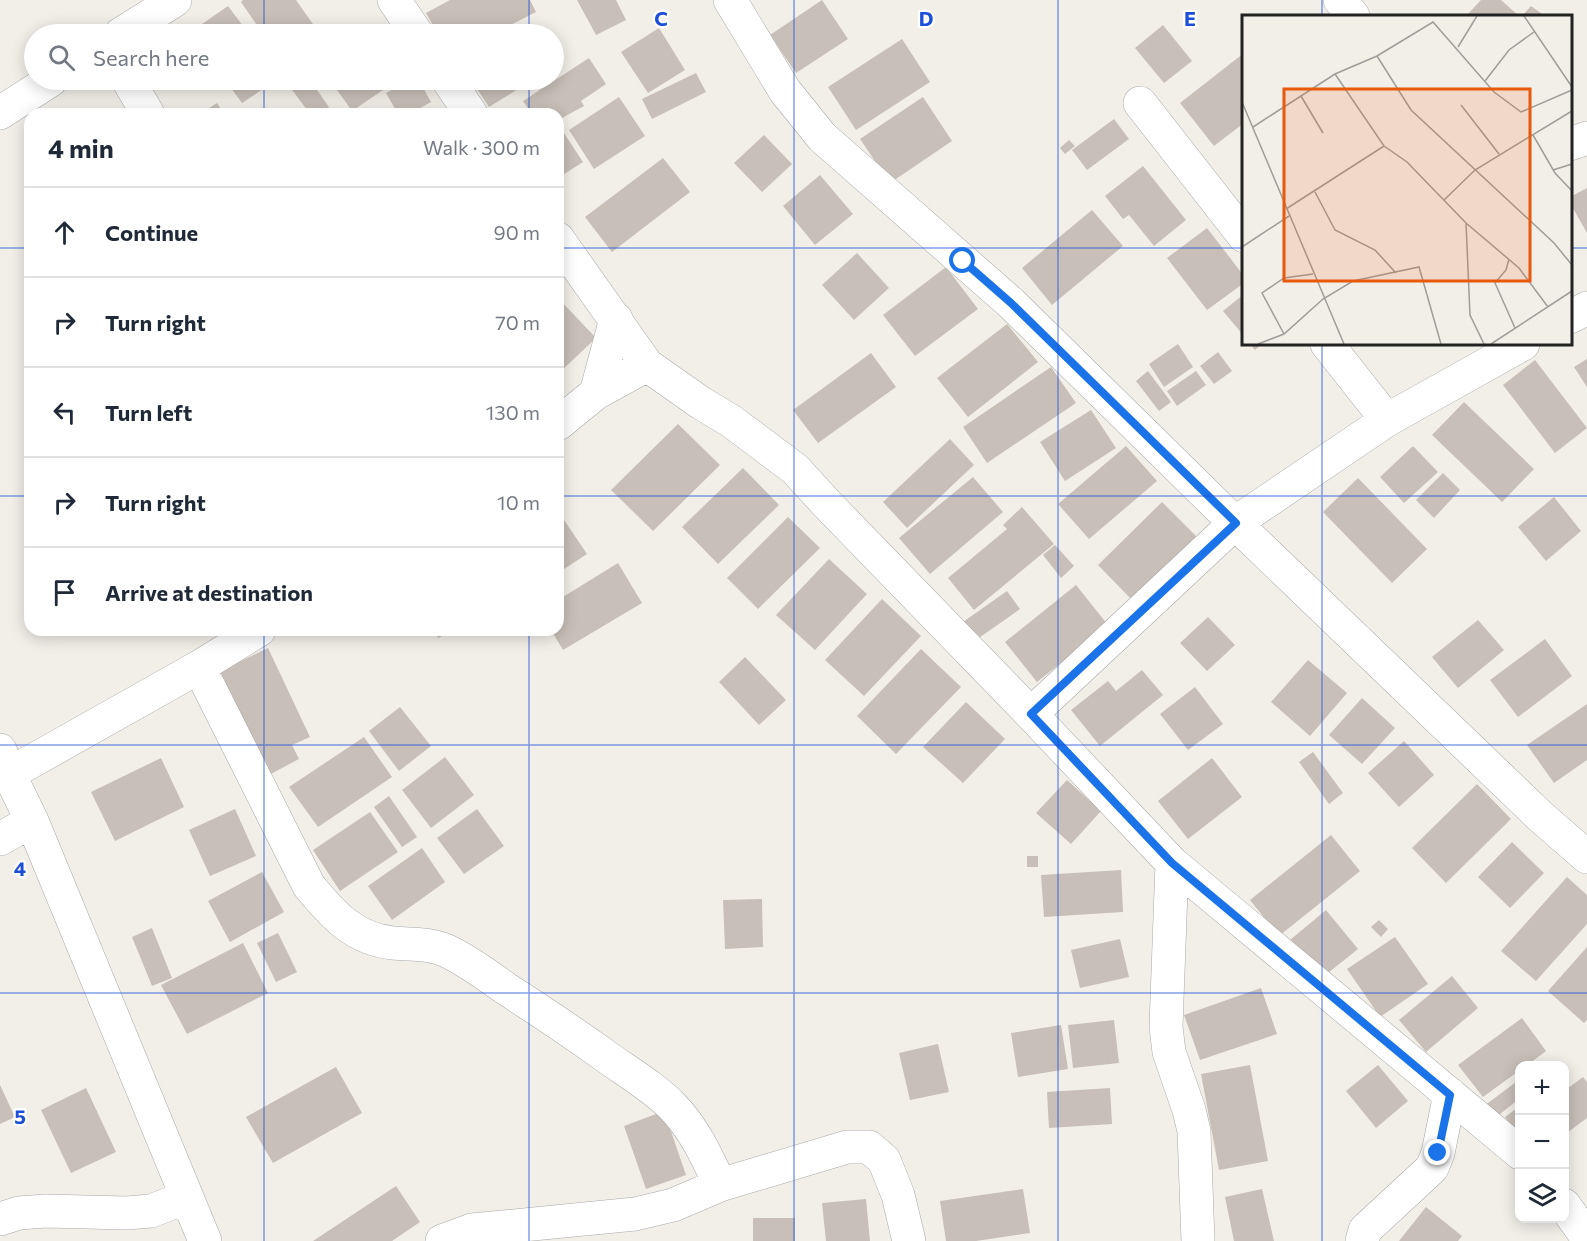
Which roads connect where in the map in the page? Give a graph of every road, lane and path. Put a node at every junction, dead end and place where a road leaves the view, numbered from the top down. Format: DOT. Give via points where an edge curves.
graph roads {
  1 [pos="175,0"];
  2 [pos="394,0"];
  3 [pos="730,0"];
  4 [pos="1340,0"];
  5 [pos="1352,15"];
  6 [pos="137,24"];
  7 [pos="410,24"];
  8 [pos="36,90"];
  9 [pos="134,90"];
  10 [pos="455,90"];
  11 [pos="1140,103"];
  12 [pos="144,108"];
  13 [pos="467,108"];
  14 [pos="0,113"];
  15 [pos="1587,138"];
  16 [pos="1572,143"];
  17 [pos="1242,233"];
  18 [pos="564,247"];
  19 [pos="1587,308"];
  20 [pos="1572,316"];
  21 [pos="616,319"];
  22 [pos="1328,345"];
  23 [pos="1521,345"];
  24 [pos="647,365"];
  25 [pos="596,393"];
  26 [pos="564,419"];
  27 [pos="1387,420"];
  28 [pos="1236,523"];
  29 [pos="249,636"];
  30 [pos="199,667"];
  31 [pos="1031,714"];
  32 [pos="4,762"];
  33 [pos="32,821"];
  34 [pos="0,839"];
  35 [pos="1587,857"];
  36 [pos="1172,863"];
  37 [pos="1450,1095"];
  38 [pos="1515,1149"];
  39 [pos="720,1185"];
  40 [pos="187,1197"];
  41 [pos="1569,1212"];
  42 [pos="0,1219"];
  43 [pos="1587,1237"];
  44 [pos="205,1241"];
  45 [pos="442,1241"];
  46 [pos="909,1241"];
  47 [pos="1198,1241"];
  48 [pos="1362,1241"];
  1 -- 6 [label="street"];
  2 -- 7 [label="street"];
  3 -- 28 [label="street" via="785,91 822,137 1011,303"];
  4 -- 5 [label="street"];
  8 -- 14 [label="street"];
  9 -- 12 [label="street"];
  10 -- 13 [label="street"];
  11 -- 17 [label="street"];
  15 -- 16 [label="street"];
  18 -- 21 [label="street"];
  19 -- 20 [label="street"];
  21 -- 24 [label="street"];
  21 -- 25 [label="street"];
  22 -- 27 [label="street"];
  23 -- 27 [label="street"];
  24 -- 25 [label="street"];
  24 -- 31 [label="street" via="795,469"];
  25 -- 26 [label="street"];
  27 -- 28 [label="street"];
  28 -- 31 [label="street"];
  28 -- 35 [label="street"];
  29 -- 30 [label="street"];
  30 -- 32 [label="street"];
  30 -- 39 [label="street" via="309,886 326,907 350,929 369,939 446,950 583,1040 672,1106 693,1132"];
  31 -- 36 [label="street"];
  32 -- 33 [label="street"];
  33 -- 34 [label="street"];
  33 -- 40 [label="street"];
  36 -- 37 [label="street"];
  36 -- 47 [label="street" via="1166,1026 1169,1052 1194,1131"];
  37 -- 38 [label="street"];
  37 -- 48 [label="street" via="1432,1168 1365,1230"];
  39 -- 45 [label="street" via="673,1205 635,1214 472,1230"];
  39 -- 46 [label="street" via="847,1147 869,1147 884,1160 898,1195"];
  40 -- 42 [label="street" via="151,1211 127,1214 46,1211"];
  40 -- 44 [label="street"];
  41 -- 43 [label="street"];
}
